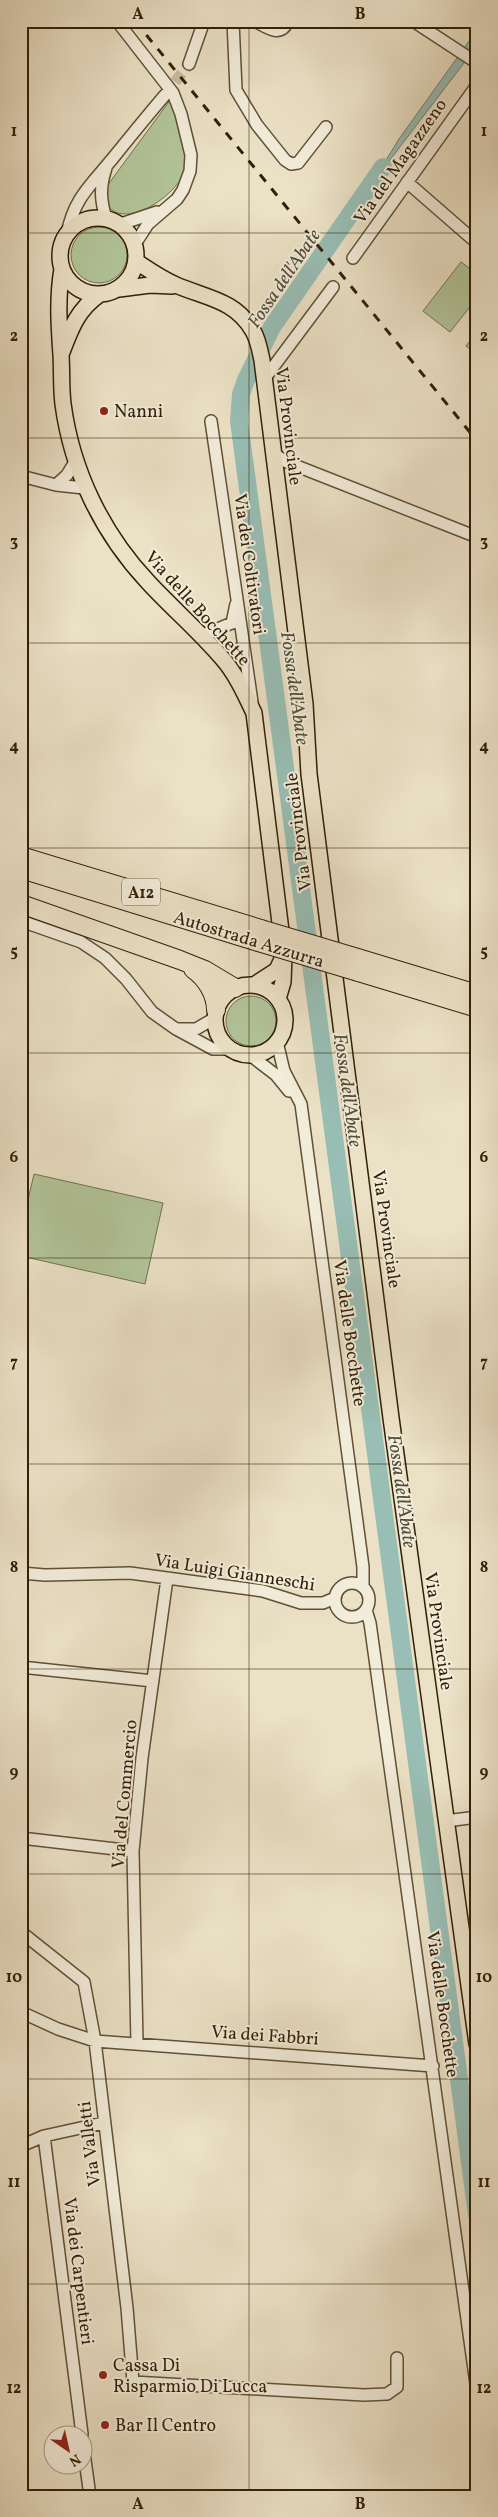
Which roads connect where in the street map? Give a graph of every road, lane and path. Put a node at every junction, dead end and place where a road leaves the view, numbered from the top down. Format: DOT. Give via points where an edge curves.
graph roads {
  1 [pos="118,21"];
  2 [pos="204,21"];
  3 [pos="233,21"];
  4 [pos="255,21"];
  5 [pos="288,21"];
  6 [pos="413,21"];
  7 [pos="477,63"];
  8 [pos="189,64"];
  9 [pos="477,85"];
  10 [pos="165,95"];
  11 [pos="326,127"];
  12 [pos="106,166"];
  13 [pos="407,182"];
  14 [pos="166,208"];
  15 [pos="106,218"];
  16 [pos="121,224"];
  17 [pos="67,234"];
  18 [pos="477,243"];
  19 [pos="135,244"];
  20 [pos="353,258"];
  21 [pos="137,262"];
  22 [pos="62,269"];
  23 [pos="178,286"];
  24 [pos="333,287"];
  25 [pos="119,289"];
  26 [pos="100,294"];
  27 [pos="61,355"];
  28 [pos="265,378"];
  29 [pos="211,421"];
  30 [pos="274,453"];
  31 [pos="75,462"];
  32 [pos="21,476"];
  33 [pos="56,485"];
  34 [pos="84,488"];
  35 [pos="477,537"];
  36 [pos="237,594"];
  37 [pos="201,636"];
  38 [pos="254,713"];
  39 [pos="21,856"];
  40 [pos="21,869"];
  41 [pos="21,904"];
  42 [pos="21,921"];
  43 [pos="260,935"];
  44 [pos="284,955"];
  45 [pos="180,960"];
  46 [pos="358,965"];
  47 [pos="254,985"];
  48 [pos="235,988"];
  49 [pos="477,994"];
  50 [pos="278,999"];
  51 [pos="477,1008"];
  52 [pos="215,1014"];
  53 [pos="176,1029"];
  54 [pos="277,1042"];
  55 [pos="230,1049"];
  56 [pos="250,1055"];
  57 [pos="301,1104"];
  58 [pos="21,1573"];
  59 [pos="167,1579"];
  60 [pos="358,1584"];
  61 [pos="336,1604"];
  62 [pos="362,1613"];
  63 [pos="21,1667"];
  64 [pos="153,1681"];
  65 [pos="477,1817"];
  66 [pos="446,1822"];
  67 [pos="21,1838"];
  68 [pos="133,1851"];
  69 [pos="21,1932"];
  70 [pos="21,2012"];
  71 [pos="95,2041"];
  72 [pos="137,2043"];
  73 [pos="477,2044"];
  74 [pos="433,2066"];
  75 [pos="103,2123"];
  76 [pos="44,2136"];
  77 [pos="21,2146"];
  78 [pos="397,2358"];
  79 [pos="477,2391"];
  80 [pos="80,2424"];
  81 [pos="87,2474"];
  82 [pos="90,2496"];
  1 -- 14 [label="street" via="169,87 181,114 189,145 190,171 183,190"];
  2 -- 8 [label="street"];
  3 -- 11 [label="street" via="236,90 257,125 285,160 291,164 298,163"];
  4 -- 5 [label="street" via="272,30 280,30"];
  6 -- 7 [label="street"];
  9 -- 13 [label="street, Via del Magazzeno"];
  10 -- 12 [label="street"];
  12 -- 15 [label="street" via="101,195"];
  12 -- 17 [label="street" via="76,206"];
  13 -- 18 [label="street"];
  13 -- 20 [label="street, Via del Magazzeno"];
  14 -- 16 [label="street"];
  14 -- 19 [label="street" via="148,224"];
  15 -- 16 [label="main road"];
  15 -- 17 [label="main road" via="84,220"];
  16 -- 19 [label="main road"];
  17 -- 22 [label="main road" via="60,251"];
  19 -- 21 [label="main road"];
  21 -- 23 [label="main road, Via Provinciale"];
  21 -- 25 [label="main road" via="134,272"];
  22 -- 26 [label="main road" via="73,285"];
  22 -- 27 [label="main road, Via delle Bocchette" via="59,305"];
  23 -- 25 [label="main road, Via Provinciale"];
  23 -- 28 [label="main road, Via Provinciale" via="222,301 242,315 254,332"];
  24 -- 28 [label="street"];
  25 -- 26 [label="main road"];
  26 -- 27 [label="main road, Via delle Bocchette" via="76,318"];
  27 -- 31 [label="main road, Via delle Bocchette" via="63,402"];
  28 -- 30 [label="main road, Via Provinciale"];
  29 -- 36 [label="street, Via dei Coltivatori"];
  30 -- 35 [label="street" via="284,461"];
  30 -- 66 [label="main road, Via Provinciale" via="330,938"];
  31 -- 33 [label="street"];
  31 -- 34 [label="main road, Via delle Bocchette"];
  32 -- 33 [label="street"];
  33 -- 34 [label="street"];
  34 -- 37 [label="main road, Via delle Bocchette" via="127,556"];
  36 -- 37 [label="street" via="232,623"];
  36 -- 38 [label="street, Via dei Coltivatori"];
  37 -- 38 [label="main road, Via delle Bocchette" via="223,658"];
  38 -- 44 [label="main road, Via delle Bocchette"];
  39 -- 43 [label="highway, Autostrada Azzurra / A12"];
  40 -- 43 [label="highway, Autostrada Azzurra / A12"];
  41 -- 45 [label="highway"];
  42 -- 53 [label="street" via="81,942 105,958 152,1012"];
  43 -- 46 [label="highway, Autostrada Azzurra / A12, bridge"];
  44 -- 47 [label="main road" via="277,970"];
  44 -- 50 [label="main road, Via delle Bocchette" via="283,982"];
  45 -- 48 [label="highway"];
  45 -- 52 [label="highway" via="201,975 216,999"];
  46 -- 49 [label="highway, Autostrada Azzurra / A12"];
  46 -- 51 [label="highway, Autostrada Azzurra / A12"];
  47 -- 48 [label="main road"];
  47 -- 50 [label="main road" via="272,992"];
  48 -- 52 [label="main road" via="224,997"];
  50 -- 54 [label="main road" via="285,1016"];
  52 -- 53 [label="street" via="196,1029"];
  52 -- 55 [label="main road" via="216,1030"];
  53 -- 55 [label="street" via="213,1049"];
  54 -- 56 [label="main road" via="265,1051"];
  54 -- 57 [label="street" via="284,1071"];
  55 -- 56 [label="main road"];
  56 -- 57 [label="street" via="276,1075"];
  57 -- 60 [label="street, Via delle Bocchette" via="363,1567"];
  58 -- 59 [label="street, Via Luigi Gianneschi" via="45,1576 130,1573"];
  59 -- 61 [label="street, Via Luigi Gianneschi" via="263,1591 300,1603"];
  59 -- 64 [label="street, Via del Commercio"];
  60 -- 61 [label="street" via="343,1585"];
  60 -- 62 [label="street, Via delle Bocchette" via="368,1595"];
  61 -- 62 [label="street" via="346,1616"];
  62 -- 74 [label="street, Via delle Bocchette" via="370,1623"];
  63 -- 64 [label="street"];
  64 -- 68 [label="street, Via del Commercio"];
  65 -- 66 [label="street"];
  66 -- 73 [label="main road, Via Provinciale"];
  67 -- 68 [label="street"];
  68 -- 72 [label="street, Via del Commercio"];
  69 -- 71 [label="street, Via Valletti" via="84,1982"];
  70 -- 71 [label="street, Via dei Fabbri"];
  71 -- 72 [label="street, Via dei Fabbri"];
  71 -- 75 [label="street, Via Valletti"];
  72 -- 74 [label="street, Via dei Fabbri"];
  74 -- 79 [label="street, Via delle Bocchette"];
  75 -- 76 [label="street"];
  75 -- 78 [label="street, Via Valletti" via="133,2382 386,2394 397,2387"];
  76 -- 77 [label="street"];
  76 -- 80 [label="street, Via dei Carpentieri"];
  81 -- 82 [label="street, Via dei Carpentieri"];
}
